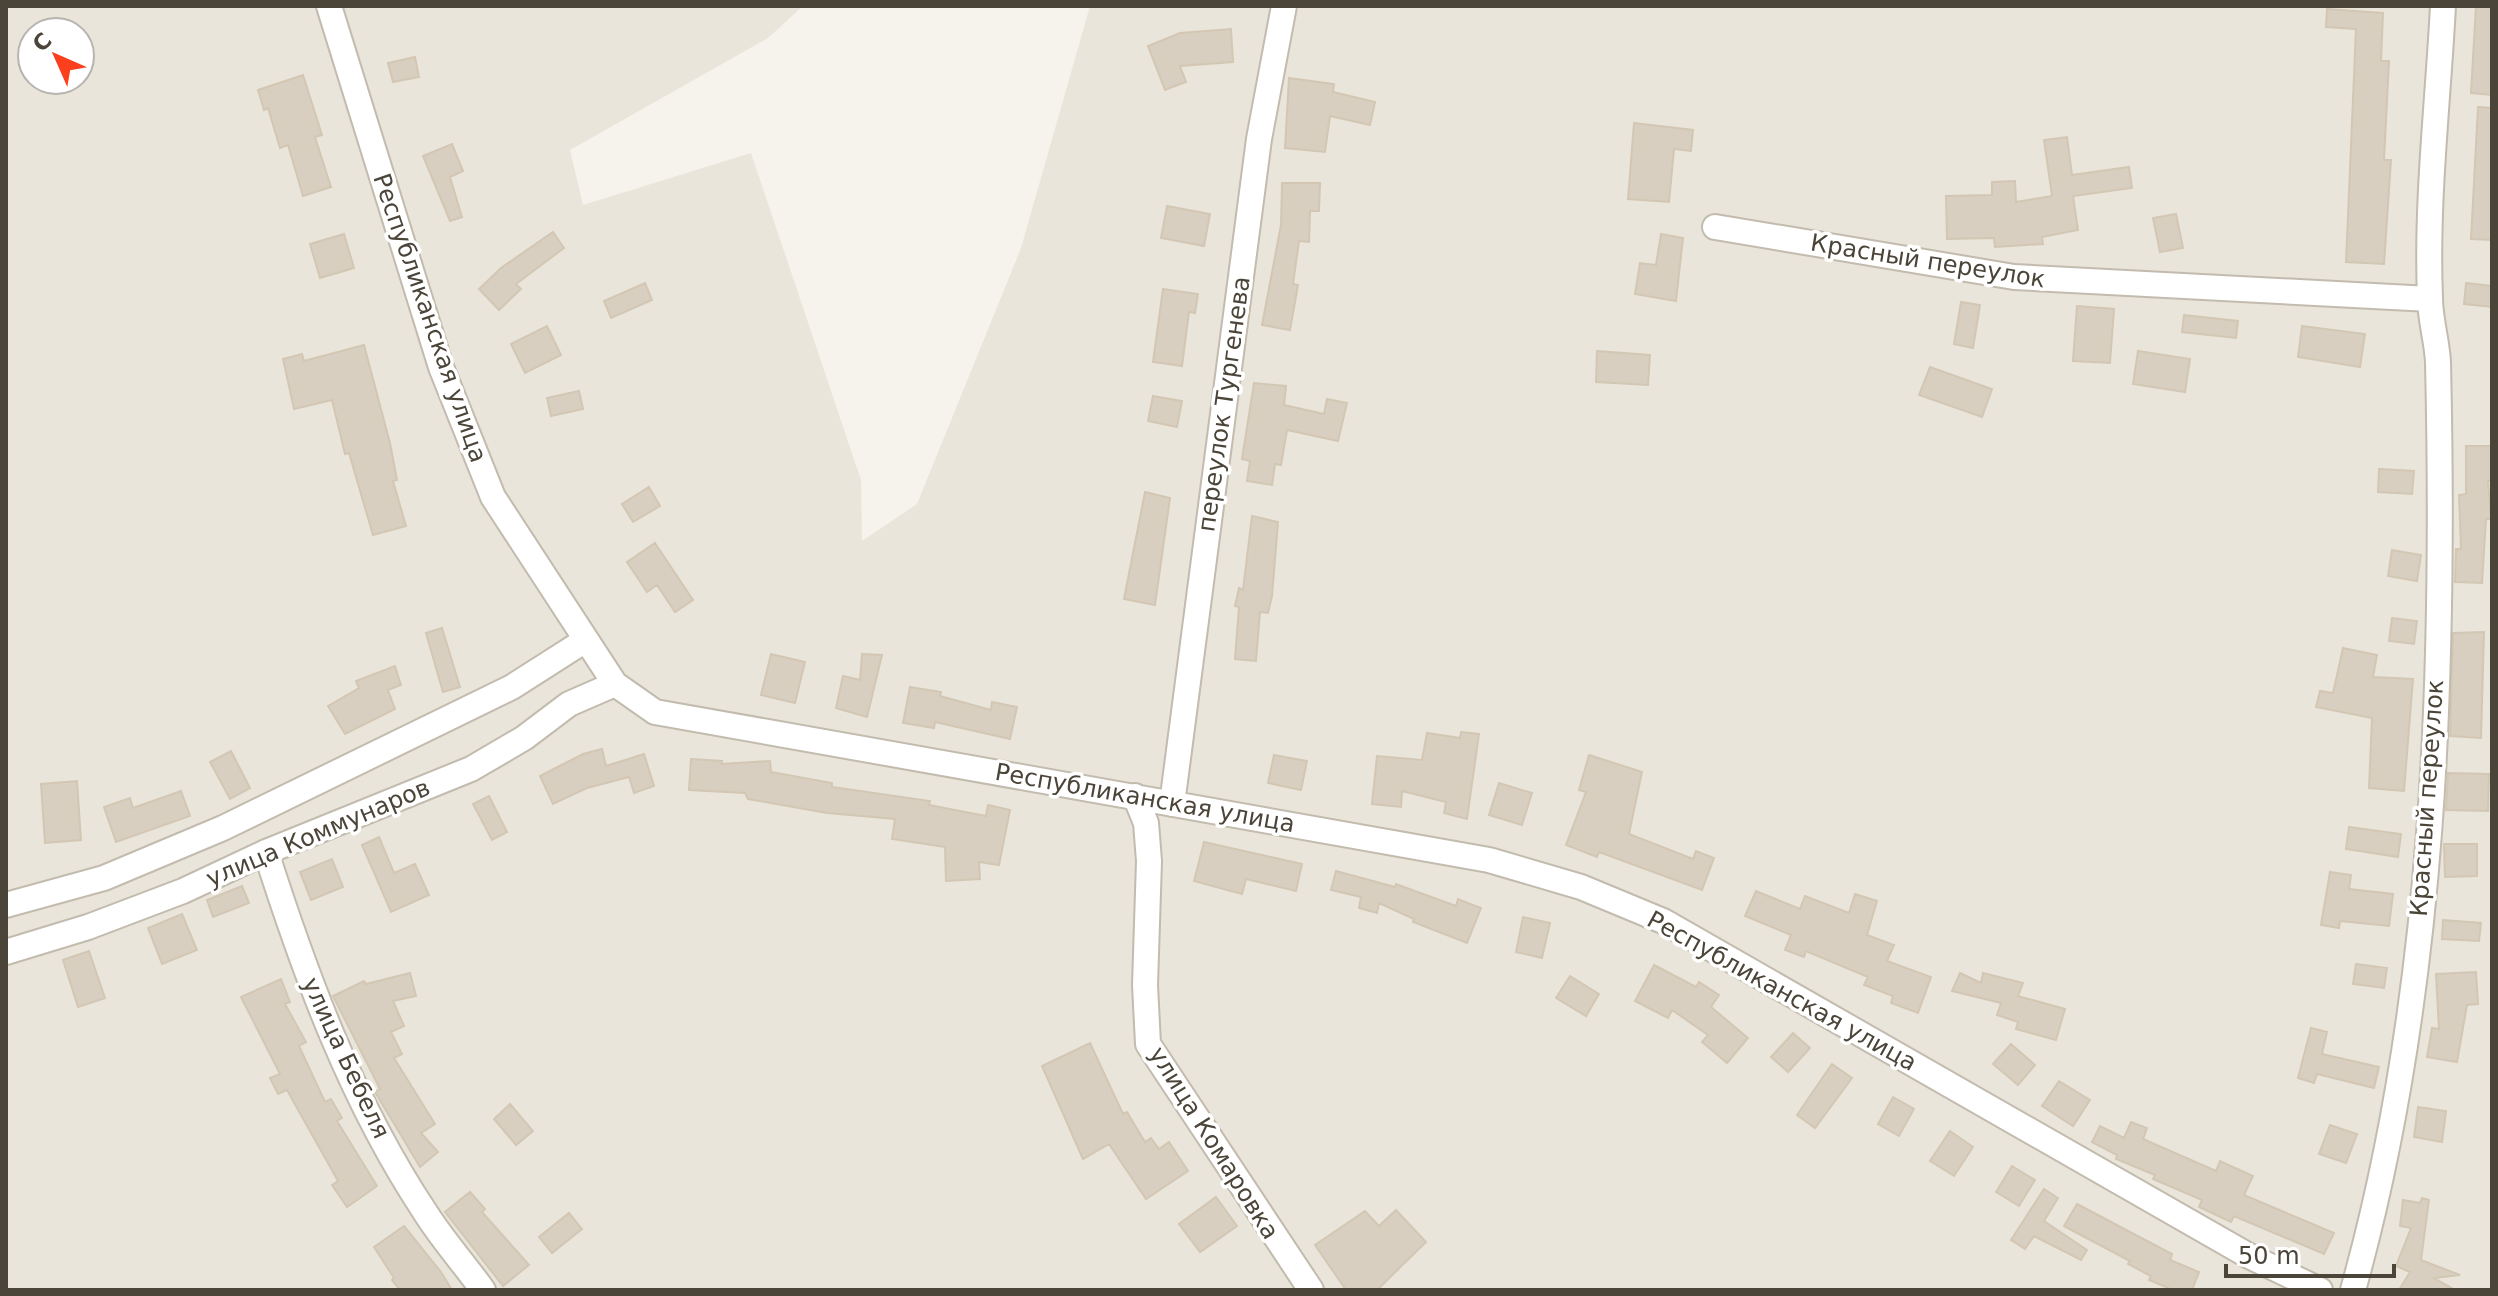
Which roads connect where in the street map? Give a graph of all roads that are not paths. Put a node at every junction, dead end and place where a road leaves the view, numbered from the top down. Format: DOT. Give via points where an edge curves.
graph roads {
  1 [pos="329,6"];
  2 [pos="1284,6"];
  3 [pos="2443,6"];
  4 [pos="1715,227"];
  5 [pos="2430,299"];
  6 [pos="584,641"];
  7 [pos="615,684"];
  8 [pos="1135,796"];
  9 [pos="1172,804"];
  10 [pos="266,852"];
  11 [pos="6,905"];
  12 [pos="6,952"];
  13 [pos="483,1290"];
  14 [pos="1311,1290"];
  15 [pos="2320,1290"];
  16 [pos="2353,1290"];
  1 -- 6 [label="street, Республиканская улица" via="441,367 487,483"];
  2 -- 9 [label="street, переулок Тургенева" via="1259,139"];
  3 -- 5 [label="street, Красный переулок"];
  4 -- 5 [label="street, Красный переулок" via="2014,277"];
  5 -- 16 [label="street, Красный переулок" via="2438,358 2438,539 2430,808 2404,1063 2377,1203"];
  6 -- 7 [label="street, Республиканская улица"];
  6 -- 11 [label="street, улица Коммунаров" via="512,687 223,828 104,878"];
  7 -- 8 [label="street, Республиканская улица" via="655,712"];
  7 -- 10 [label="street, улица Коммунаров" via="569,704 471,769"];
  8 -- 9 [label="street, Республиканская улица"];
  8 -- 14 [label="street, улица Комаровка" via="1146,823 1149,861 1148,1044"];
  9 -- 15 [label="street, Республиканская улица" via="1489,860 1581,887 1663,921 2249,1256"];
  10 -- 12 [label="street, улица Коммунаров" via="183,891"];
  10 -- 13 [label="street, улица Бебеля" via="300,959 356,1091 424,1212"];
}
